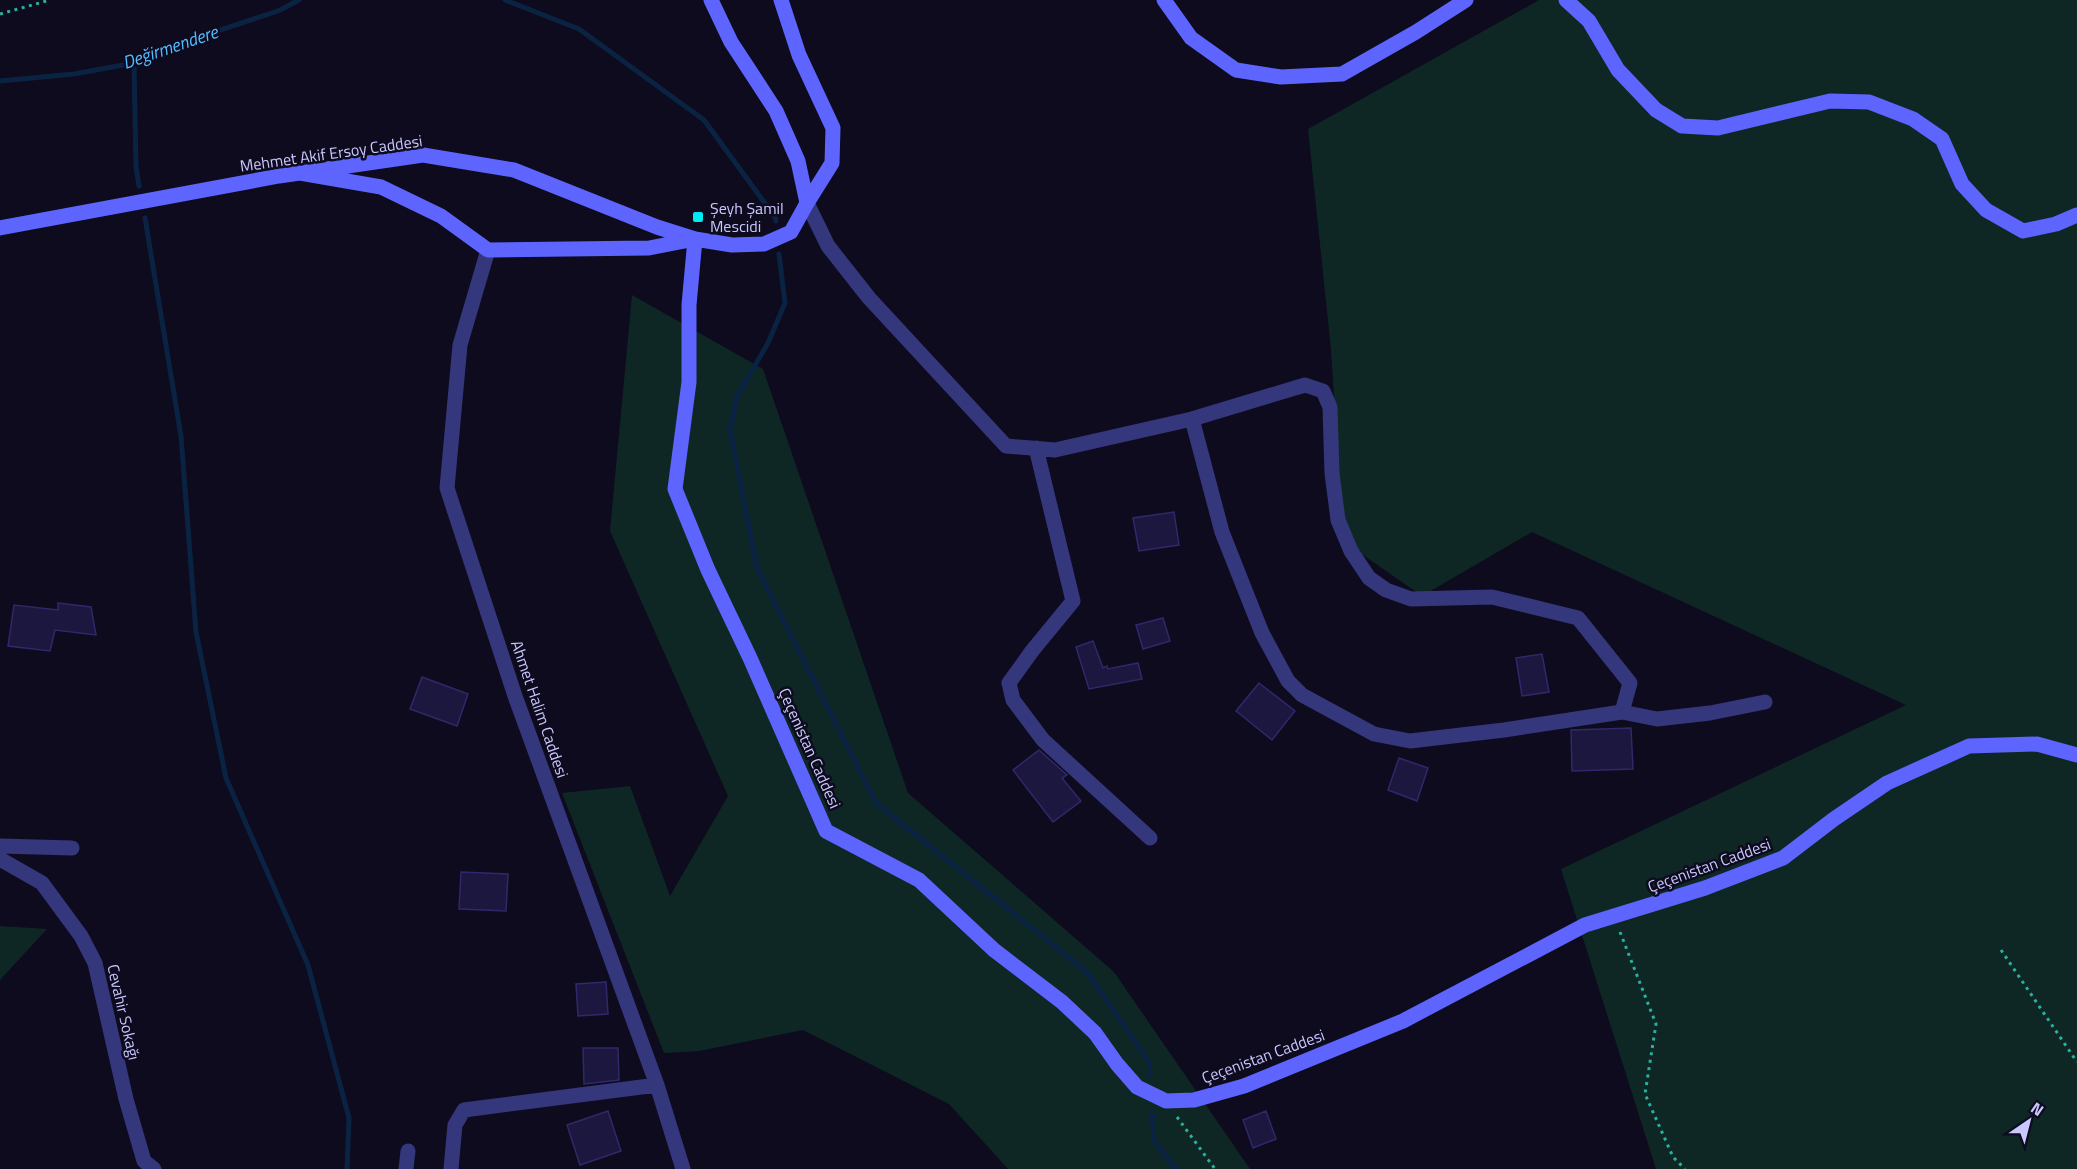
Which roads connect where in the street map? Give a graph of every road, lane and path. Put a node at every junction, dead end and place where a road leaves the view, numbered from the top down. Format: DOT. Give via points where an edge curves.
graph roads {
  1 [pos="50,0"];
  2 [pos="711,0"];
  3 [pos="781,0"];
  4 [pos="1164,0"];
  5 [pos="1466,0"];
  6 [pos="1566,0"];
  7 [pos="0,14"];
  8 [pos="300,173"];
  9 [pos="807,203"];
  10 [pos="2077,215"];
  11 [pos="0,228"];
  12 [pos="695,239"];
  13 [pos="488,250"];
  14 [pos="1192,418"];
  15 [pos="1036,448"];
  16 [pos="1765,702"];
  17 [pos="1623,712"];
  18 [pos="2077,755"];
  19 [pos="1150,838"];
  20 [pos="0,846"];
  21 [pos="72,849"];
  22 [pos="0,859"];
  23 [pos="1614,916"];
  24 [pos="2001,950"];
  25 [pos="2077,1062"];
  26 [pos="657,1085"];
  27 [pos="1166,1101"];
  28 [pos="408,1151"];
  29 [pos="154,1169"];
  30 [pos="406,1169"];
  31 [pos="451,1169"];
  32 [pos="683,1169"];
  33 [pos="1215,1169"];
  34 [pos="1685,1169"];
  1 -- 7 [label="path"];
  2 -- 9 [label="street" via="731,42 776,111 798,161"];
  3 -- 9 [label="street, Mehmet Akif Ersoy Caddesi" via="799,55 833,128 832,162"];
  4 -- 5 [label="street" via="1191,38 1236,70 1281,77 1342,74"];
  6 -- 10 [label="street" via="1589,21 1618,70 1656,110 1682,126 1719,128 1830,100 1869,102 1913,119 1942,139 1962,184 1986,210 2023,231"];
  8 -- 11 [label="street, Mehmet Akif Ersoy Caddesi"];
  8 -- 12 [label="street, Mehmet Akif Ersoy Caddesi" via="423,155 514,170"];
  8 -- 13 [label="street" via="381,187 441,216"];
  9 -- 12 [label="street, Mehmet Akif Ersoy Caddesi" via="791,232 764,244 732,245"];
  9 -- 15 [label="street" via="828,246 869,298 1006,446"];
  12 -- 13 [label="street" via="649,248"];
  12 -- 27 [label="street, Çeçenistan Caddesi" via="689,306 689,382 675,489 826,831 919,880 994,950 1095,1033 1137,1087"];
  13 -- 26 [label="street, Ahmet Halim Caddesi" via="460,345 447,488 515,696"];
  14 -- 15 [label="street" via="1055,450"];
  14 -- 17 [label="street" via="1222,532 1258,623 1288,681 1302,695 1374,734 1410,741"];
  14 -- 17 [label="street" via="1305,385 1323,391 1330,407 1338,520 1351,551 1369,578 1386,590 1411,599 1492,597 1578,618 1630,684"];
  15 -- 19 [label="street" via="1073,601 1010,683 1013,700 1043,740"];
  16 -- 17 [label="street" via="1657,719"];
  18 -- 23 [label="street, Çeçenistan Caddesi" via="2037,744 1969,746 1887,783 1783,858 1705,888"];
  20 -- 21 [label="street"];
  22 -- 29 [label="street, Cevahir Sokağı" via="42,883 81,936 95,963 132,1120 144,1161"];
  23 -- 27 [label="street, Çeçenistan Caddesi" via="1585,926 1402,1021 1244,1086 1194,1100"];
  23 -- 34 [label="path" via="1656,1024 1645,1094 1673,1157"];
  24 -- 25 [label="path"];
  26 -- 31 [label="street" via="464,1110 455,1125"];
  26 -- 32 [label="street, Ahmet Halim Caddesi"];
  27 -- 33 [label="path"];
  28 -- 30 [label="street"];
}
